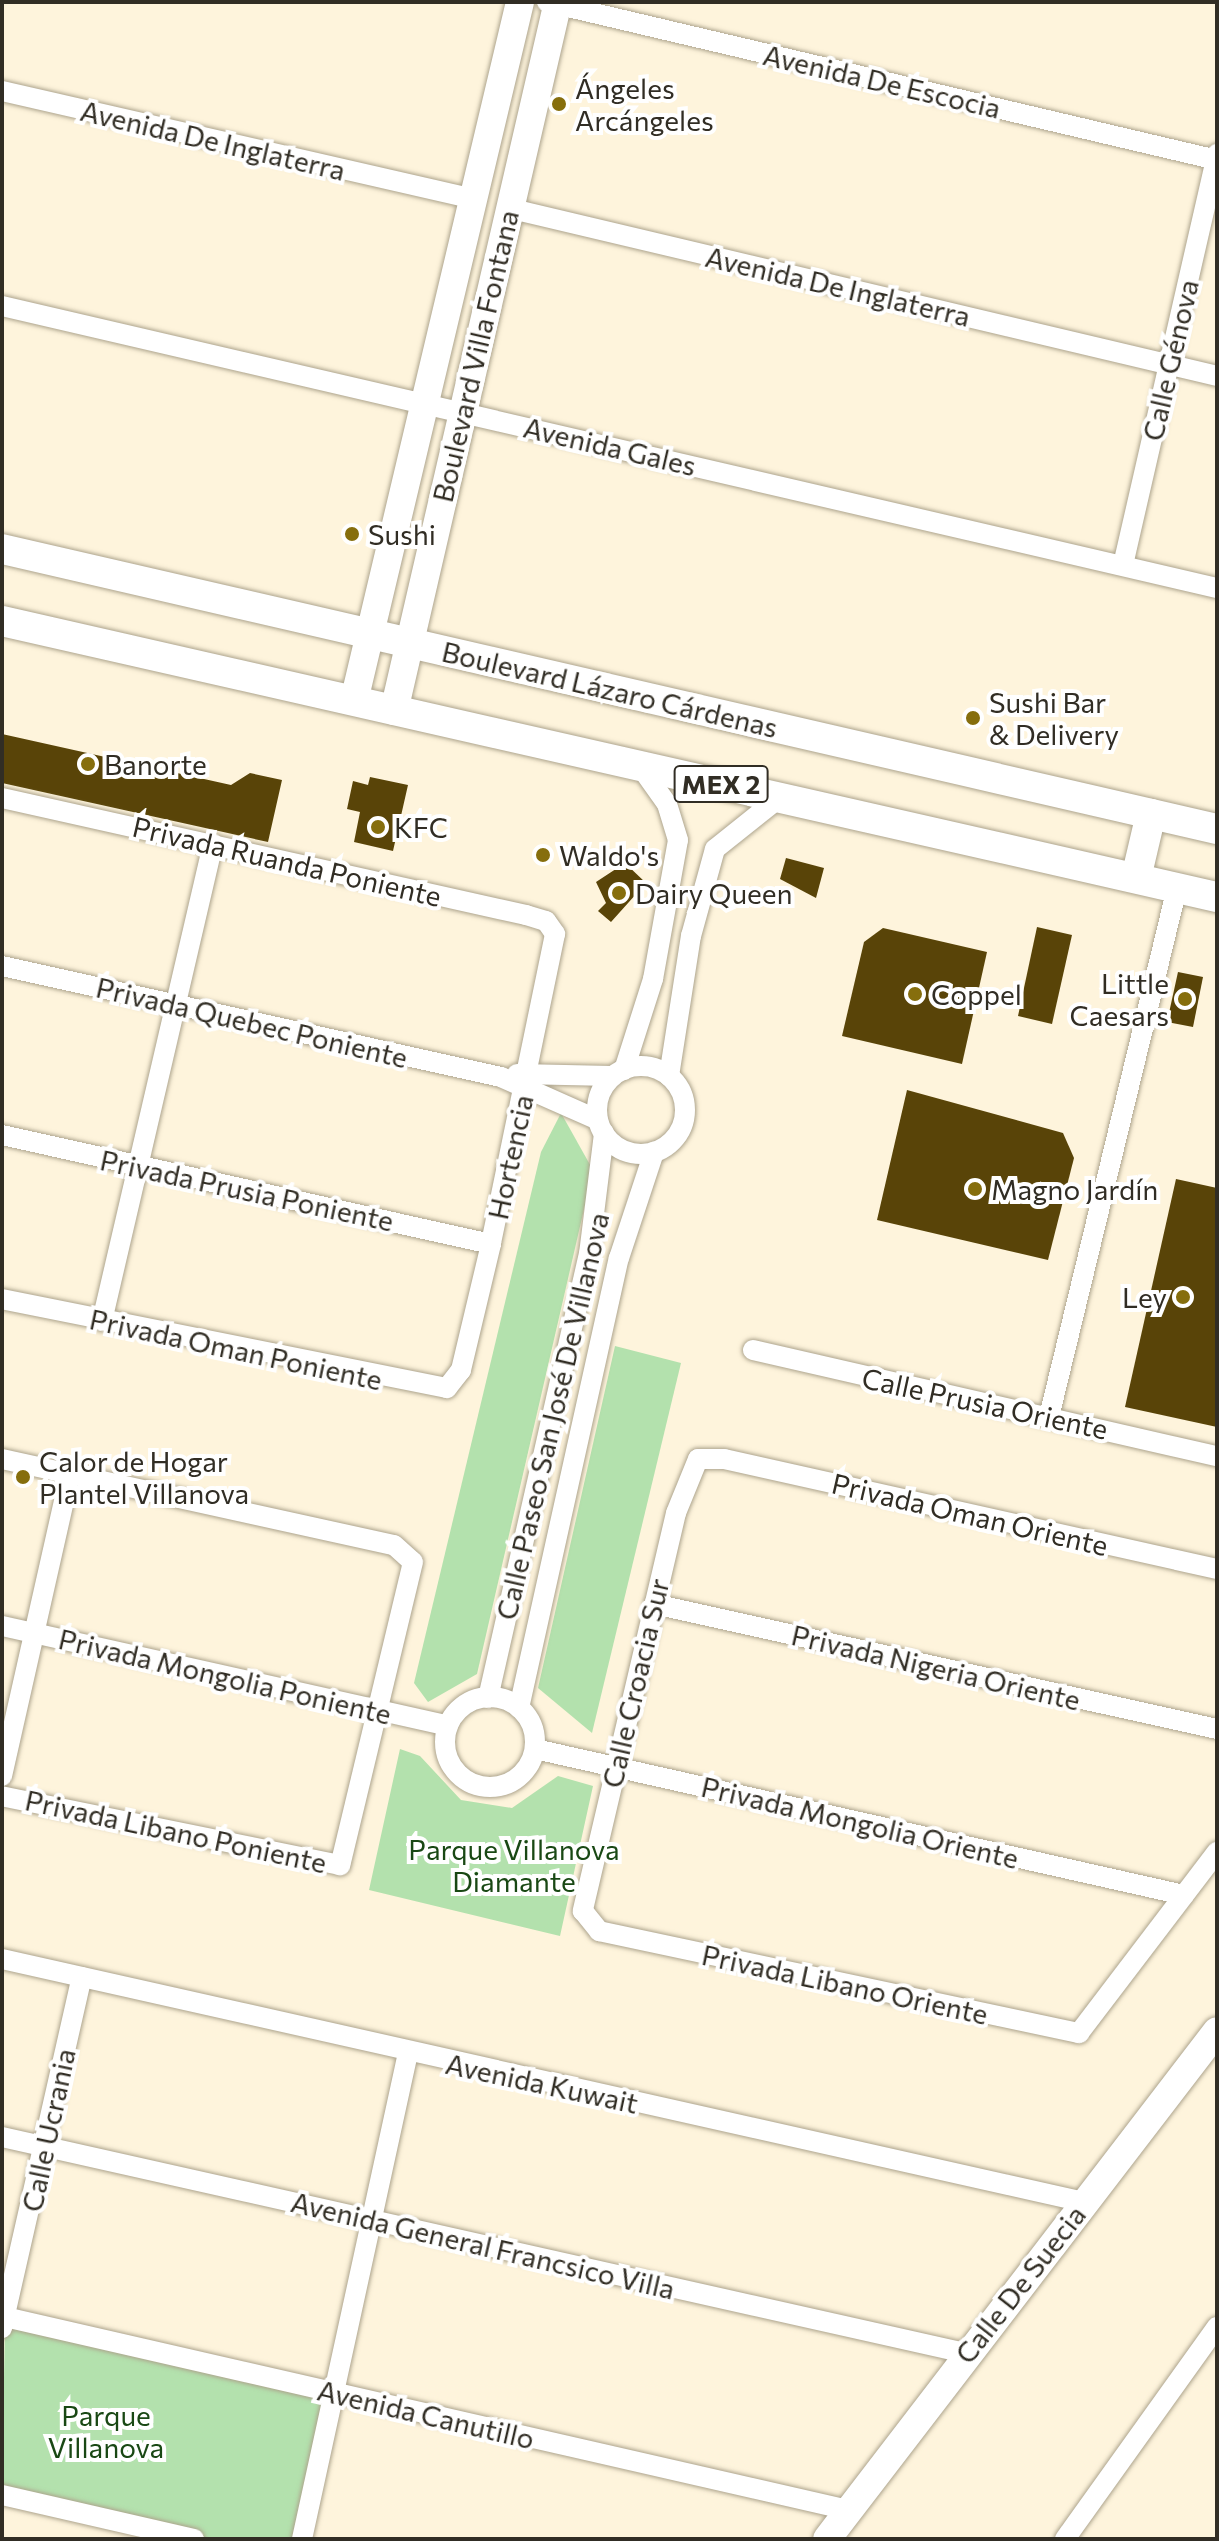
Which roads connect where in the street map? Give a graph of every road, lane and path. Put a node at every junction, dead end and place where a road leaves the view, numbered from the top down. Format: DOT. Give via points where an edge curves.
graph roads {
  1 [pos="520,2"];
  2 [pos="554,3"];
  3 [pos="2,91"];
  4 [pos="1217,158"];
  5 [pos="471,198"];
  6 [pos="508,208"];
  7 [pos="2,306"];
  8 [pos="1169,364"];
  9 [pos="1217,376"];
  10 [pos="424,403"];
  11 [pos="462,412"];
  12 [pos="2,549"];
  13 [pos="1123,565"];
  14 [pos="1217,588"];
  15 [pos="2,621"];
  16 [pos="370,634"];
  17 [pos="409,643"];
  18 [pos="354,701"];
  19 [pos="394,711"];
  20 [pos="640,766"];
  21 [pos="2,798"];
  22 [pos="779,798"];
  23 [pos="1151,814"];
  24 [pos="1217,829"];
  25 [pos="213,844"];
  26 [pos="1136,878"];
  27 [pos="1177,888"];
  28 [pos="1217,897"];
  29 [pos="555,943"];
  30 [pos="2,966"];
  31 [pos="176,1005"];
  32 [pos="527,1071"];
  33 [pos="619,1073"];
  34 [pos="669,1076"];
  35 [pos="501,1077"];
  36 [pos="523,1092"];
  37 [pos="601,1127"];
  38 [pos="2,1135"];
  39 [pos="654,1152"];
  40 [pos="139,1166"];
  41 [pos="491,1244"];
  42 [pos="2,1299"];
  43 [pos="102,1321"];
  44 [pos="753,1350"];
  45 [pos="461,1370"];
  46 [pos="557,1398"];
  47 [pos="585,1404"];
  48 [pos="1049,1417"];
  49 [pos="1217,1456"];
  50 [pos="2,1459"];
  51 [pos="724,1459"];
  52 [pos="70,1474"];
  53 [pos="1217,1569"];
  54 [pos="654,1604"];
  55 [pos="2,1626"];
  56 [pos="35,1633"];
  57 [pos="488,1698"];
  58 [pos="519,1708"];
  59 [pos="378,1711"];
  60 [pos="448,1726"];
  61 [pos="1217,1729"];
  62 [pos="535,1749"];
  63 [pos="615,1767"];
  64 [pos="2,1776"];
  65 [pos="2,1796"];
  66 [pos="1217,1852"];
  67 [pos="1184,1895"];
  68 [pos="599,1931"];
  69 [pos="2,1959"];
  70 [pos="82,1977"];
  71 [pos="1217,2031"];
  72 [pos="408,2053"];
  73 [pos="2,2137"];
  74 [pos="44,2147"];
  75 [pos="1084,2202"];
  76 [pos="371,2220"];
  77 [pos="3,2323"];
  78 [pos="1217,2327"];
  79 [pos="965,2353"];
  80 [pos="334,2392"];
  81 [pos="2,2495"];
  82 [pos="848,2510"];
  83 [pos="194,2539"];
  84 [pos="302,2539"];
  85 [pos="827,2539"];
  86 [pos="1065,2539"];
  1 -- 5 [label="street, Boulevard Villa Fontana"];
  2 -- 4 [label="street, Avenida De Escocia"];
  2 -- 6 [label="street, Boulevard Villa Fontana"];
  3 -- 5 [label="street, Avenida De Inglaterra"];
  4 -- 8 [label="street, Calle Génova"];
  5 -- 10 [label="street, Boulevard Villa Fontana"];
  6 -- 8 [label="street, Avenida De Inglaterra"];
  6 -- 11 [label="street, Boulevard Villa Fontana"];
  7 -- 10 [label="street, Avenida Gales"];
  8 -- 9 [label="street, Avenida De Inglaterra"];
  8 -- 13 [label="street, Calle Génova"];
  10 -- 11 [label="street, Avenida Gales"];
  10 -- 16 [label="street, Boulevard Villa Fontana"];
  11 -- 13 [label="street, Avenida Gales"];
  11 -- 17 [label="street, Boulevard Villa Fontana"];
  12 -- 16 [label="main road, Boulevard Lázaro Cárdenas / MEX 2"];
  13 -- 14 [label="street, Avenida Gales"];
  15 -- 18 [label="main road, MEX 2"];
  16 -- 17 [label="main road, Boulevard Lázaro Cárdenas / MEX 2"];
  16 -- 18 [label="street, Boulevard Villa Fontana"];
  17 -- 19 [label="street, Boulevard Villa Fontana"];
  17 -- 23 [label="main road, Boulevard Lázaro Cárdenas / MEX 2"];
  18 -- 19 [label="main road, MEX 2"];
  19 -- 20 [label="main road, MEX 2"];
  20 -- 22 [label="main road, MEX 2"];
  20 -- 33 [label="street" via="667,804 678,840 653,979"];
  21 -- 25 [label="street, Privada Ruanda Poniente"];
  22 -- 26 [label="main road, MEX 2"];
  22 -- 34 [label="street" via="715,849 691,936"];
  23 -- 24 [label="main road, Boulevard Lázaro Cárdenas / MEX 2"];
  23 -- 26 [label="main road"];
  25 -- 29 [label="street, Privada Ruanda Poniente" via="537,918 552,926"];
  25 -- 31 [label="street"];
  26 -- 27 [label="main road, MEX 2"];
  27 -- 28 [label="main road, MEX 2"];
  27 -- 48 [label="street"];
  29 -- 32 [label="street, Hortencia"];
  30 -- 31 [label="street, Privada Quebec Poniente"];
  31 -- 35 [label="street, Privada Quebec Poniente"];
  31 -- 40 [label="street"];
  32 -- 33 [label="street, Privada Quebec Poniente"];
  32 -- 35 [label="street, Privada Quebec Poniente"];
  32 -- 36 [label="street, Hortencia"];
  33 -- 34 [label="street" via="647,1066"];
  33 -- 37 [label="street" via="599,1099"];
  34 -- 39 [label="street" via="684,1100 685,1119 677,1136"];
  35 -- 36 [label="street, Privada Quebec Poniente"];
  36 -- 37 [label="street, Privada Quebec Poniente"];
  36 -- 41 [label="street, Hortencia"];
  37 -- 39 [label="street" via="622,1150"];
  37 -- 46 [label="street, Calle Paseo San José De Villanova" via="602,1187"];
  38 -- 40 [label="street, Privada Prusia Poniente"];
  39 -- 47 [label="street, Calle Paseo San José De Villanova" via="633,1203"];
  40 -- 41 [label="street, Privada Prusia Poniente"];
  40 -- 43 [label="street"];
  41 -- 45 [label="street, Hortencia"];
  42 -- 43 [label="street, Privada Oman Poniente"];
  43 -- 45 [label="street, Privada Oman Poniente" via="426,1389 447,1388"];
  44 -- 48 [label="street, Calle Prusia Oriente"];
  46 -- 47 [label="street"];
  46 -- 57 [label="street, Calle Paseo San José De Villanova"];
  47 -- 58 [label="street, Calle Paseo San José De Villanova"];
  48 -- 49 [label="street, Calle Prusia Oriente"];
  50 -- 52 [label="street"];
  51 -- 53 [label="street, Privada Oman Oriente"];
  51 -- 54 [label="street, Calle Croacia Sur" via="690,1466"];
  52 -- 56 [label="street"];
  52 -- 59 [label="street" via="394,1545 413,1562"];
  54 -- 61 [label="street, Privada Nigeria Oriente"];
  54 -- 63 [label="street, Calle Croacia Sur"];
  55 -- 56 [label="street, Privada Mongolia Poniente"];
  56 -- 59 [label="street, Privada Mongolia Poniente"];
  56 -- 64 [label="street"];
  57 -- 58 [label="street"];
  57 -- 60 [label="street" via="464,1706"];
  58 -- 62 [label="street"];
  59 -- 60 [label="street, Privada Mongolia Poniente"];
  59 -- 65 [label="street, Privada Libano Poniente" via="346,1858 331,1868"];
  60 -- 62 [label="street" via="449,1760 463,1778 484,1787 517,1779"];
  62 -- 63 [label="street, Privada Mongolia Oriente"];
  63 -- 67 [label="street, Privada Mongolia Oriente"];
  63 -- 68 [label="street, Calle Croacia Sur" via="583,1911"];
  66 -- 67 [label="street"];
  67 -- 68 [label="street, Privada Libano Oriente" via="1088,2024 1070,2033"];
  69 -- 70 [label="street, Avenida Kuwait"];
  70 -- 72 [label="street, Avenida Kuwait"];
  70 -- 74 [label="street, Calle Ucrania"];
  71 -- 75 [label="street, Calle De Suecia"];
  72 -- 75 [label="street, Avenida Kuwait"];
  72 -- 76 [label="street"];
  73 -- 74 [label="street, Avenida General Francsico Villa"];
  74 -- 76 [label="street, Avenida General Francsico Villa"];
  74 -- 77 [label="street, Calle Ucrania"];
  75 -- 79 [label="street, Calle De Suecia"];
  76 -- 79 [label="street, Avenida General Francsico Villa"];
  76 -- 80 [label="street"];
  77 -- 80 [label="street, Avenida Canutillo"];
  78 -- 86 [label="street"];
  79 -- 82 [label="street, Calle De Suecia"];
  80 -- 82 [label="street, Avenida Canutillo"];
  80 -- 84 [label="street"];
  81 -- 83 [label="street"];
  82 -- 85 [label="street, Calle De Suecia"];
}
